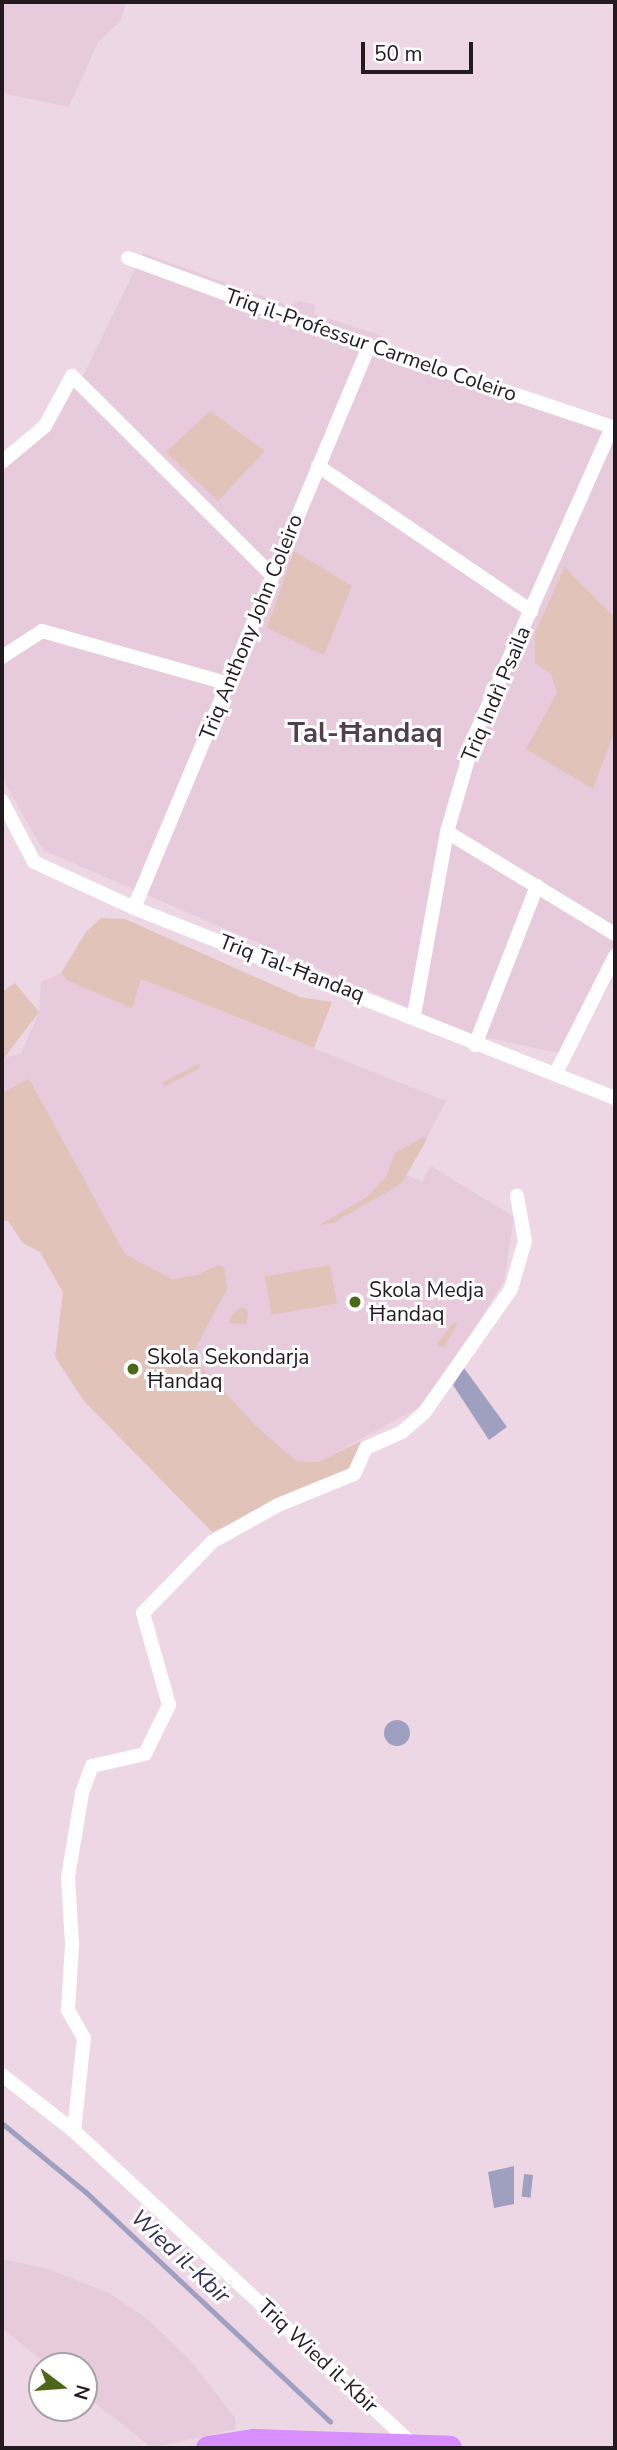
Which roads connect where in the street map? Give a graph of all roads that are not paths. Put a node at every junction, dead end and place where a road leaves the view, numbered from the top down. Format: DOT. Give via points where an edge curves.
graph roads {
  1 [pos="128,258"];
  2 [pos="369,346"];
  3 [pos="614,428"];
  4 [pos="2,462"];
  5 [pos="318,466"];
  6 [pos="271,574"];
  7 [pos="531,611"];
  8 [pos="2,657"];
  9 [pos="229,684"];
  10 [pos="2,801"];
  11 [pos="447,832"];
  12 [pos="537,886"];
  13 [pos="134,908"];
  14 [pos="615,934"];
  15 [pos="615,956"];
  16 [pos="414,1015"];
  17 [pos="475,1045"];
  18 [pos="557,1071"];
  19 [pos="615,1098"];
  20 [pos="517,1196"];
  21 [pos="2,2075"];
  22 [pos="74,2131"];
  23 [pos="412,2444"];
  24 [pos="208,2448"];
  25 [pos="450,2448"];
  1 -- 2 [label="street, Triq il-Professur Carmelo Coleiro"];
  2 -- 3 [label="street, Triq il-Professur Carmelo Coleiro"];
  2 -- 5 [label="street, Triq Anthony John Coleiro"];
  3 -- 7 [label="street, Triq Indrì Psaila"];
  4 -- 6 [label="street" via="45,426 72,376"];
  5 -- 6 [label="street, Triq Anthony John Coleiro"];
  5 -- 7 [label="street"];
  6 -- 9 [label="street, Triq Anthony John Coleiro"];
  7 -- 11 [label="street, Triq Indrì Psaila" via="475,735"];
  8 -- 9 [label="street" via="42,631"];
  9 -- 13 [label="street, Triq Anthony John Coleiro"];
  10 -- 13 [label="street, Triq Tal-Ħandaq" via="34,862"];
  11 -- 12 [label="street"];
  11 -- 16 [label="street, Triq Indrì Psaila"];
  12 -- 14 [label="street"];
  12 -- 17 [label="street"];
  13 -- 16 [label="street, Triq Tal-Ħandaq"];
  15 -- 18 [label="street"];
  16 -- 17 [label="street, Triq Tal-Ħandaq"];
  17 -- 18 [label="street, Triq Tal-Ħandaq"];
  18 -- 19 [label="street, Triq Tal-Ħandaq"];
  20 -- 22 [label="street" via="525,1241 511,1289 424,1413 402,1432 366,1448 354,1474 278,1505 212,1542 144,1613 169,1705 145,1754 92,1766 82,1793 68,1877 72,1944 68,2010 84,2038"];
  21 -- 22 [label="street, Triq Wied il-Kbir"];
  22 -- 23 [label="street, Triq Wied il-Kbir"];
  23 -- 24 [label="highway" via="254,2441"];
  23 -- 25 [label="highway"];
}
